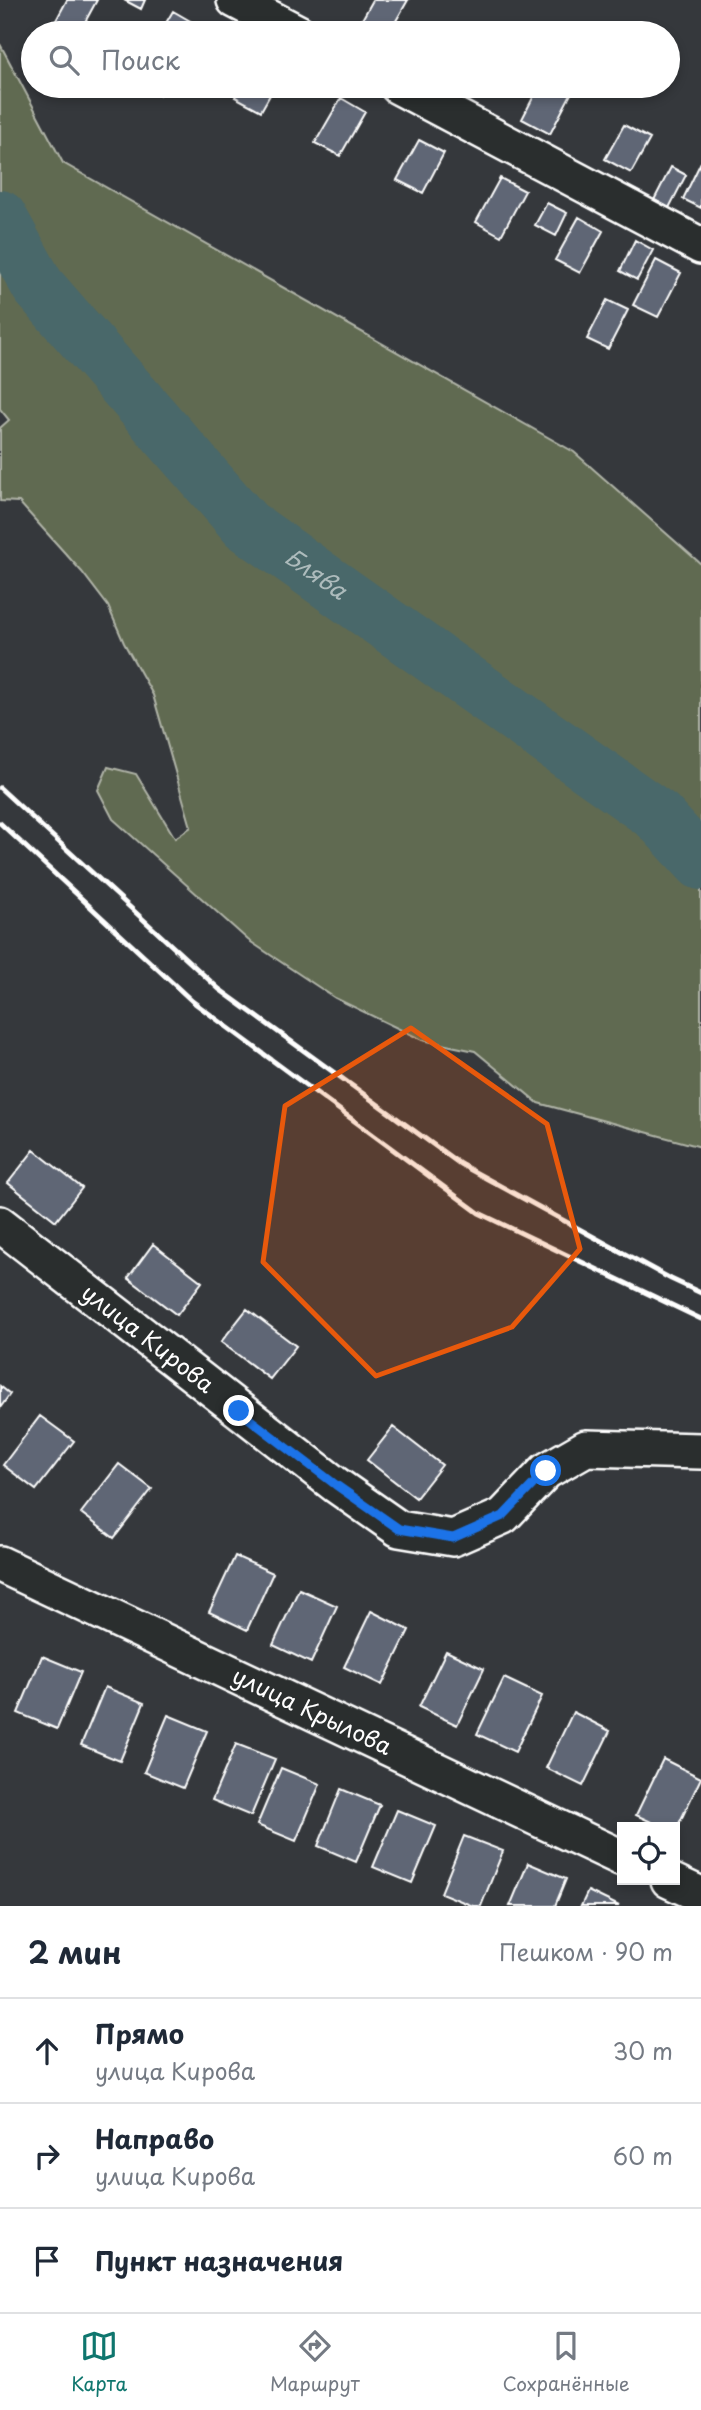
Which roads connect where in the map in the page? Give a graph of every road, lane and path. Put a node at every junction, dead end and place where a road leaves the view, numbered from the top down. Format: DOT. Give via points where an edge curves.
graph roads {
  1 [pos="235,0"];
  2 [pos="275,21"];
  3 [pos="421,98"];
  4 [pos="701,246"];
  5 [pos="0,1224"];
  6 [pos="701,1451"];
  7 [pos="0,1564"];
  8 [pos="617,1856"];
  9 [pos="680,1885"];
  10 [pos="701,1895"];
  1 -- 2 [label="street"];
  3 -- 4 [label="street"];
  5 -- 6 [label="street, улица Кирова" via="399,1529 453,1538 503,1516 546,1471 586,1448"];
  7 -- 8 [label="street, улица Крылова"];
  9 -- 10 [label="street"];
}
